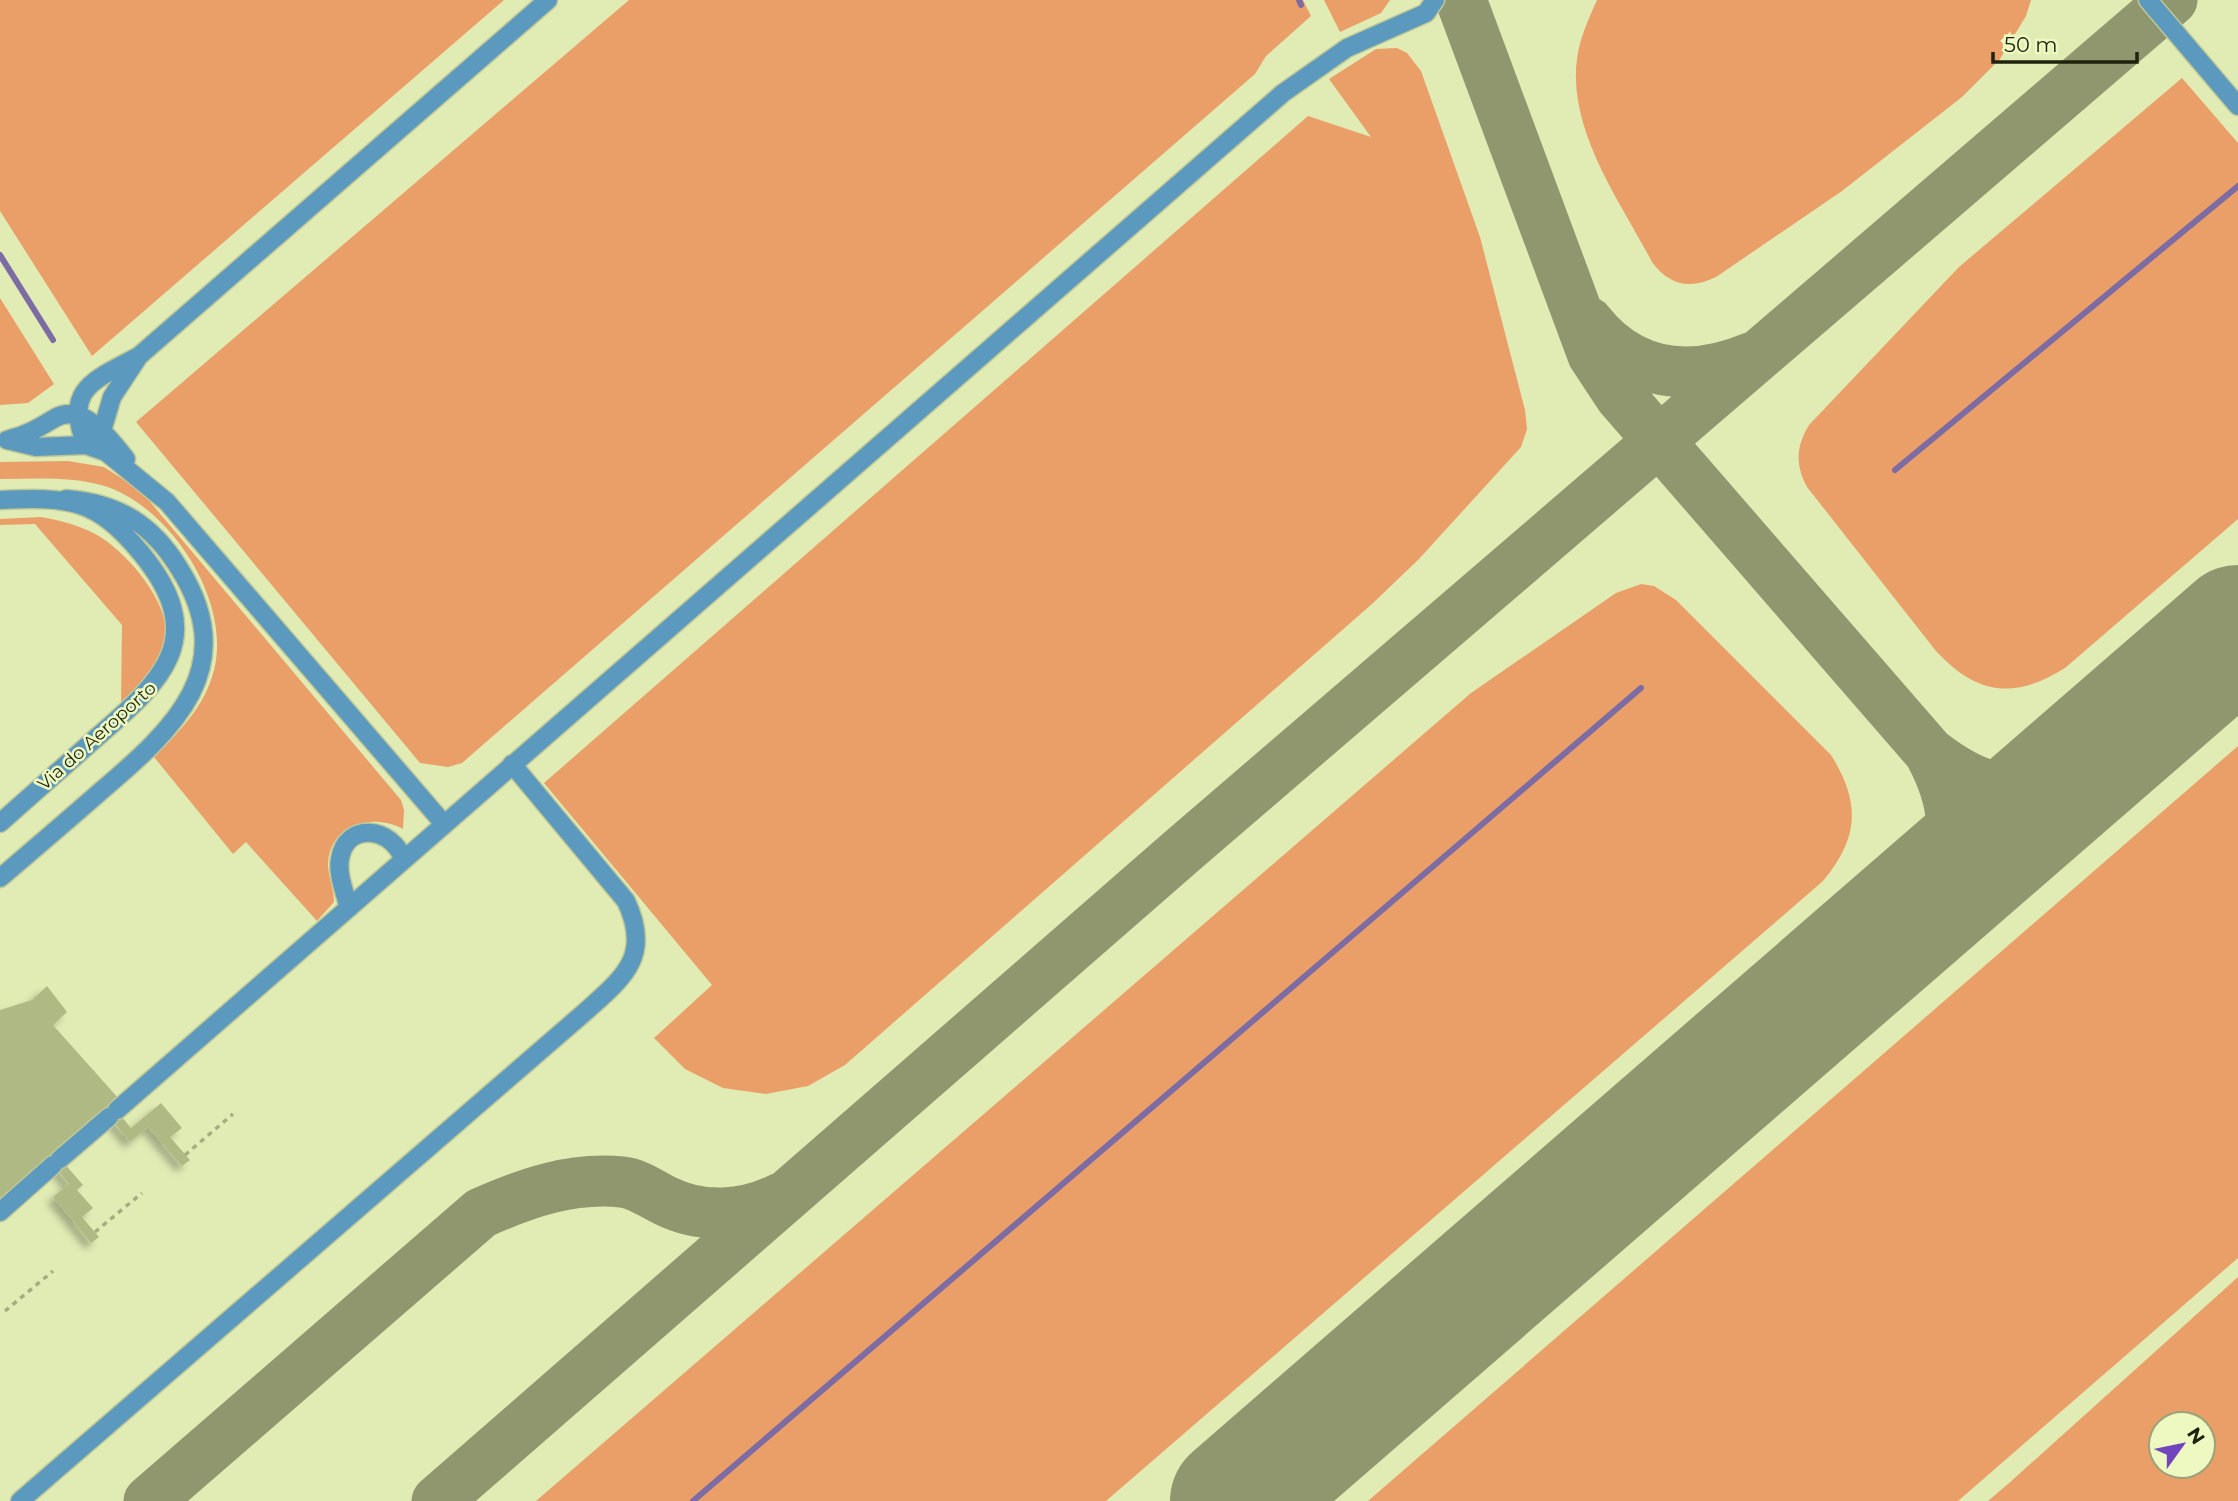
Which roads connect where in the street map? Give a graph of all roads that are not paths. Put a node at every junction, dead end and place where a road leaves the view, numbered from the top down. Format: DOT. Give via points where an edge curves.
graph roads {
  1 [pos="548,0"];
  2 [pos="1435,0"];
  3 [pos="2148,0"];
  4 [pos="2238,106"];
  5 [pos="139,356"];
  6 [pos="77,415"];
  7 [pos="102,431"];
  8 [pos="4,440"];
  9 [pos="86,445"];
  10 [pos="144,481"];
  11 [pos="66,499"];
  12 [pos="0,500"];
  13 [pos="512,764"];
  14 [pos="0,823"];
  15 [pos="444,824"];
  16 [pos="403,859"];
  17 [pos="0,878"];
  18 [pos="349,908"];
  19 [pos="0,1212"];
  20 [pos="20,1501"];
  1 -- 5 [label="street"];
  2 -- 13 [label="street" via="1426,13 1347,48 1283,93"];
  3 -- 4 [label="street"];
  5 -- 6 [label="street" via="82,394 76,403"];
  5 -- 7 [label="street" via="112,397"];
  6 -- 7 [label="street"];
  6 -- 8 [label="street" via="56,418 44,428"];
  6 -- 9 [label="street"];
  7 -- 9 [label="street"];
  7 -- 10 [label="street"];
  8 -- 9 [label="street" via="36,447"];
  9 -- 10 [label="street" via="106,452"];
  10 -- 15 [label="street"];
  11 -- 12 [label="street, Via do Aeroporto"];
  11 -- 14 [label="street, Via do Aeroporto" via="114,523 154,570 172,610 173,649 160,678 139,701"];
  11 -- 17 [label="street" via="97,501 125,513 171,554 204,623 201,672 190,699 166,732"];
  13 -- 15 [label="street"];
  13 -- 20 [label="street" via="625,901 635,921 632,964 618,983"];
  15 -- 16 [label="street"];
  16 -- 18 [label="street"];
  16 -- 18 [label="street" via="394,841 385,835 365,833 348,842 339,862"];
  18 -- 19 [label="street"];
}
